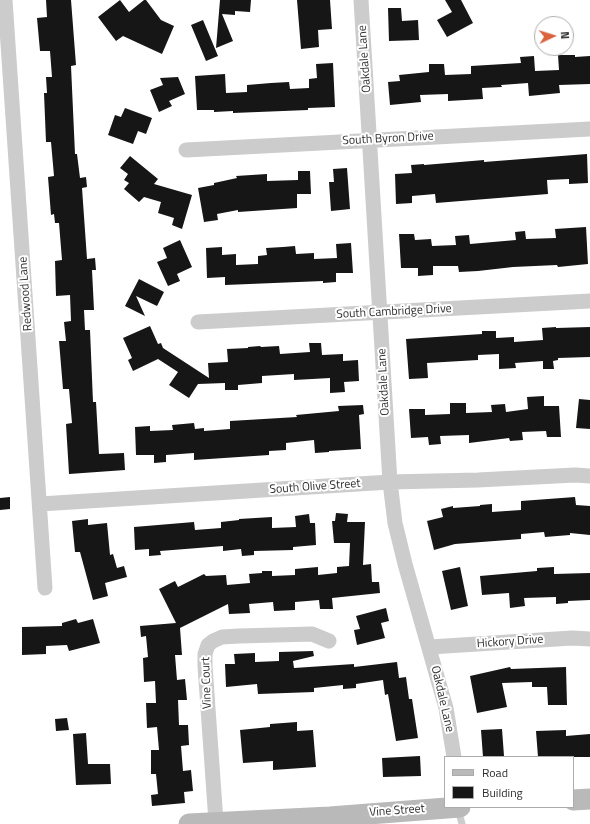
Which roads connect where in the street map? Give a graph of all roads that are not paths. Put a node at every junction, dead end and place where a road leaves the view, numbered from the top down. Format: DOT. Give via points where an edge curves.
graph roads {
  1 [pos="5,0"];
  2 [pos="361,0"];
  3 [pos="590,129"];
  4 [pos="370,140"];
  5 [pos="186,150"];
  6 [pos="590,301"];
  7 [pos="380,313"];
  8 [pos="198,322"];
  9 [pos="590,476"];
  10 [pos="390,482"];
  11 [pos="40,504"];
  12 [pos="45,588"];
  13 [pos="590,639"];
  14 [pos="329,641"];
  15 [pos="430,647"];
  16 [pos="454,756"];
  17 [pos="590,799"];
  18 [pos="574,800"];
  19 [pos="449,808"];
  20 [pos="459,808"];
  21 [pos="330,820"];
  22 [pos="216,822"];
  23 [pos="189,824"];
  24 [pos="462,824"];
  1 -- 11 [label="street, Redwood Lane"];
  2 -- 4 [label="street, Oakdale Lane"];
  3 -- 4 [label="street, South Byron Drive"];
  4 -- 5 [label="street, South Byron Drive"];
  4 -- 7 [label="street, Oakdale Lane"];
  6 -- 7 [label="street, South Cambridge Drive"];
  7 -- 8 [label="street, South Cambridge Drive"];
  7 -- 10 [label="street, Oakdale Lane"];
  9 -- 10 [label="street, South Olive Street"];
  10 -- 11 [label="street, South Olive Street"];
  10 -- 15 [label="street, Oakdale Lane" via="405,564"];
  11 -- 12 [label="street, Redwood Lane"];
  13 -- 15 [label="street, Hickory Drive"];
  14 -- 22 [label="street, Vine Court" via="312,634 239,636 222,638 208,645 205,666"];
  15 -- 16 [label="street, Oakdale Lane" via="446,708"];
  17 -- 18 [label="street"];
  19 -- 21 [label="street, Vine Street"];
  20 -- 24 [label="lane"];
  21 -- 22 [label="street, Vine Street"];
  22 -- 23 [label="street, Vine Street"];
}
